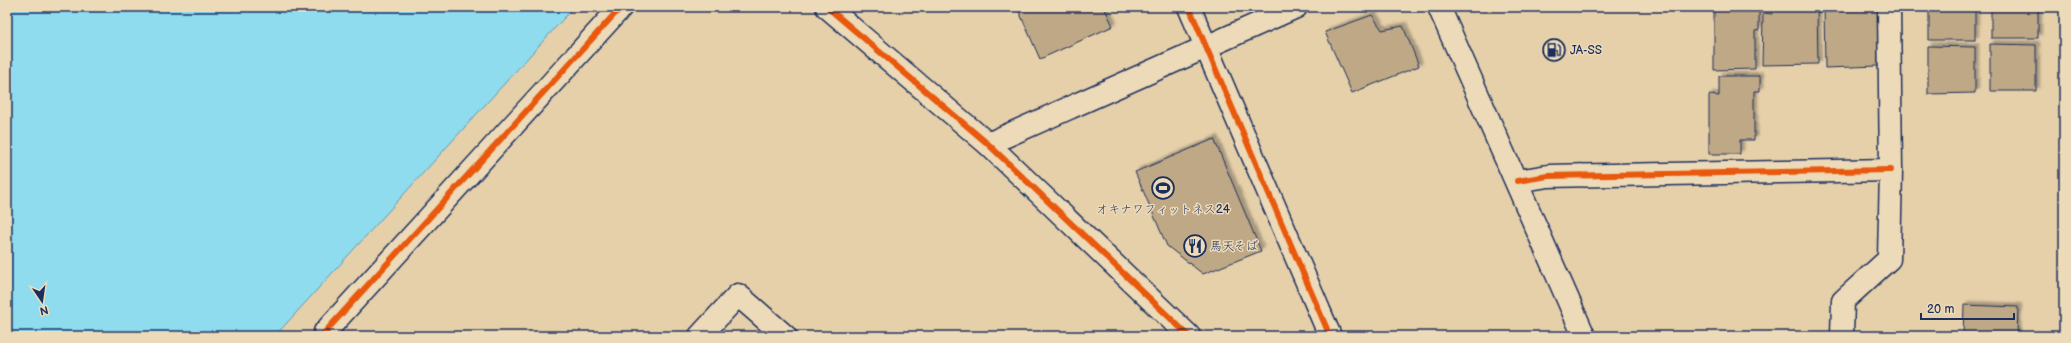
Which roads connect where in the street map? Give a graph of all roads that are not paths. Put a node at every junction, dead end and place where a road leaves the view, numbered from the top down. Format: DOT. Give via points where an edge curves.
graph roads {
  1 [pos="621,7"];
  2 [pos="827,7"];
  3 [pos="1189,7"];
  4 [pos="1296,7"];
  5 [pos="1439,7"];
  6 [pos="1889,7"];
  7 [pos="1206,46"];
  8 [pos="988,144"];
  9 [pos="1891,170"];
  10 [pos="1517,181"];
  11 [pos="329,336"];
  12 [pos="700,336"];
  13 [pos="785,336"];
  14 [pos="1189,336"];
  15 [pos="1330,336"];
  16 [pos="1584,336"];
  17 [pos="1842,336"];
  1 -- 11 [label="street" via="325,332"];
  2 -- 8 [label="street"];
  3 -- 7 [label="street"];
  4 -- 7 [label="street"];
  5 -- 10 [label="street"];
  6 -- 9 [label="street"];
  7 -- 8 [label="street"];
  7 -- 15 [label="street"];
  8 -- 14 [label="street"];
  9 -- 10 [label="street" via="1548,176"];
  9 -- 17 [label="street" via="1889,260 1843,301"];
  10 -- 16 [label="street"];
  12 -- 13 [label="street" via="738,295"];
}
